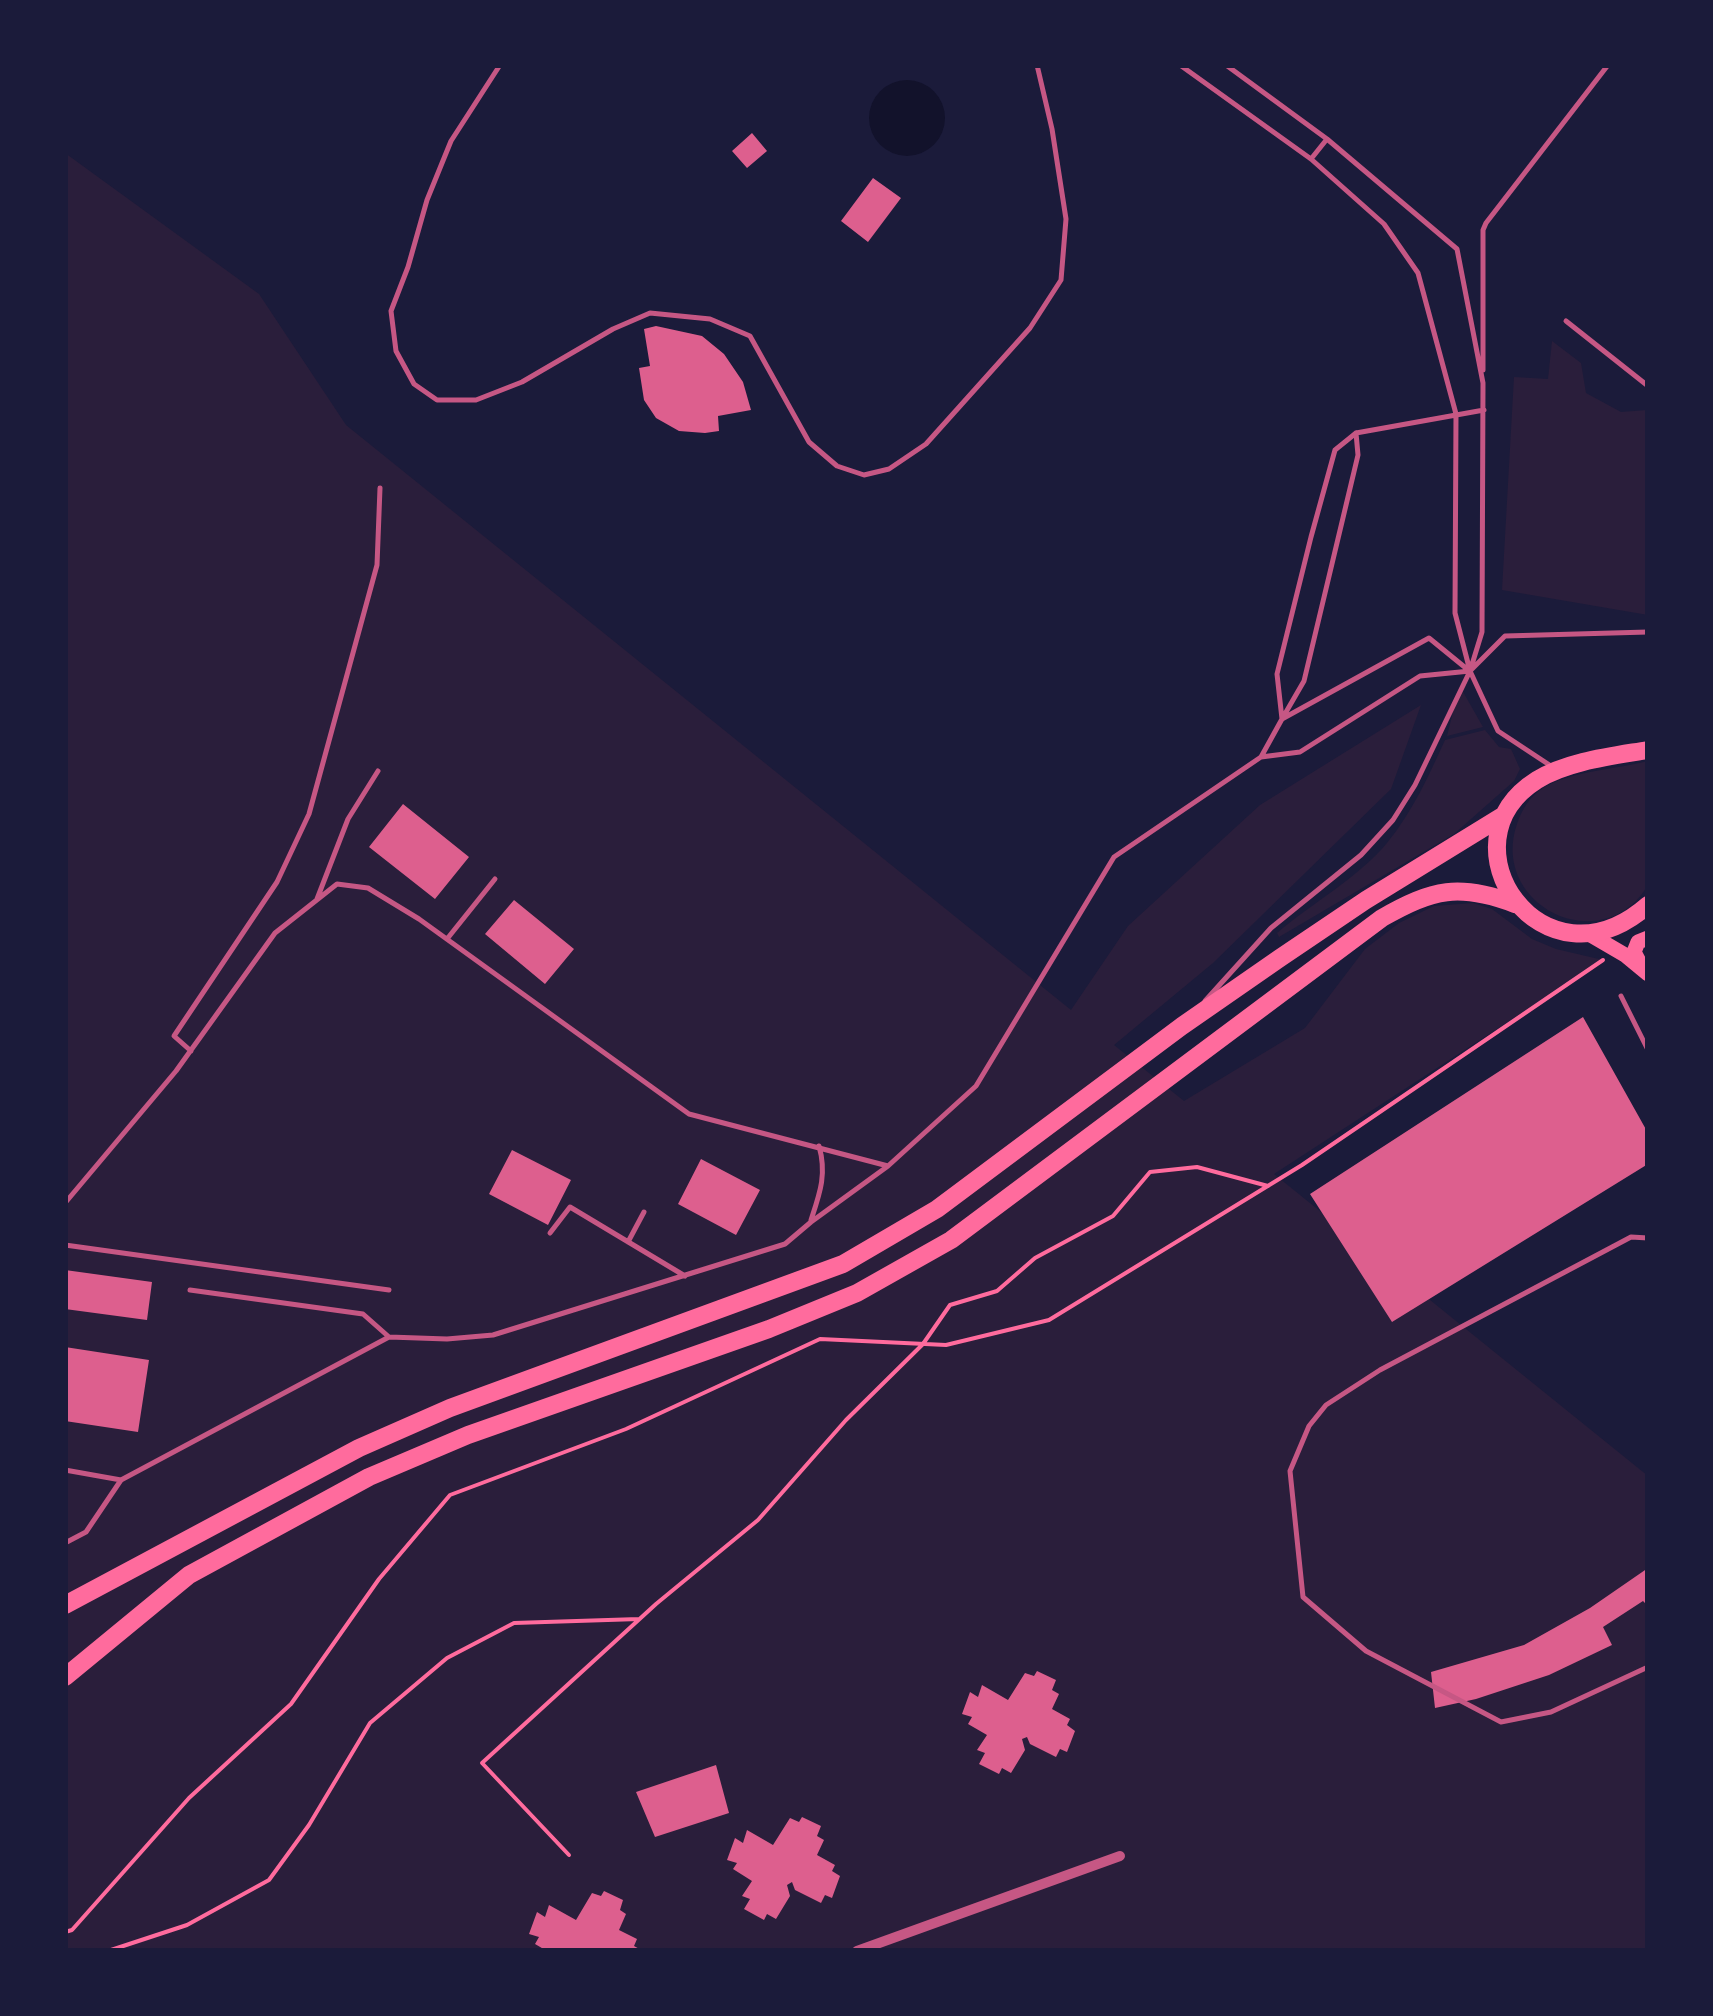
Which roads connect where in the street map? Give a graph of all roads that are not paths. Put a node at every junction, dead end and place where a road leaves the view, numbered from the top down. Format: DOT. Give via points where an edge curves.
graph roads {
  1 [pos="500,65"];
  2 [pos="1037,65"];
  3 [pos="1180,65"];
  4 [pos="1226,65"];
  5 [pos="1608,65"];
  6 [pos="1328,138"];
  7 [pos="1311,159"];
  8 [pos="1566,321"];
  9 [pos="1484,383"];
  10 [pos="1648,386"];
  11 [pos="1484,410"];
  12 [pos="1456,414"];
  13 [pos="1356,433"];
  14 [pos="380,488"];
  15 [pos="1648,632"];
  16 [pos="1470,671"];
  17 [pos="1282,718"];
  18 [pos="1648,750"];
  19 [pos="1261,757"];
  20 [pos="1557,770"];
  21 [pos="378,771"];
  22 [pos="1501,817"];
  23 [pos="495,880"];
  24 [pos="316,902"];
  25 [pos="1515,904"];
  26 [pos="1648,905"];
  27 [pos="1589,934"];
  28 [pos="1648,938"];
  29 [pos="448,939"];
  30 [pos="1648,974"];
  31 [pos="1621,996"];
  32 [pos="1182,1026"];
  33 [pos="1648,1050"];
  34 [pos="191,1051"];
  35 [pos="819,1146"];
  36 [pos="888,1166"];
  37 [pos="65,1203"];
  38 [pos="644,1212"];
  39 [pos="811,1222"];
  40 [pos="550,1233"];
  41 [pos="1648,1238"];
  42 [pos="628,1242"];
  43 [pos="65,1244"];
  44 [pos="685,1276"];
  45 [pos="190,1290"];
  46 [pos="389,1290"];
  47 [pos="389,1337"];
  48 [pos="65,1470"];
  49 [pos="121,1480"];
  50 [pos="65,1544"];
  51 [pos="65,1605"];
  52 [pos="1648,1667"];
  53 [pos="65,1677"];
  54 [pos="1120,1856"];
  55 [pos="857,1951"];
  1 -- 2 [label="lane" via="451,140 391,311 396,351 414,384 437,400 476,400 650,313 710,320 750,336 809,442 837,466 864,475 889,469 926,444 1030,328 1062,280 1066,219"];
  3 -- 7 [label="lane"];
  4 -- 6 [label="lane"];
  5 -- 9 [label="lane" via="1483,230"];
  6 -- 7 [label="lane"];
  6 -- 9 [label="lane" via="1457,249"];
  7 -- 12 [label="lane" via="1384,224 1418,273"];
  8 -- 10 [label="lane"];
  9 -- 11 [label="lane"];
  11 -- 12 [label="lane"];
  11 -- 16 [label="lane" via="1482,632"];
  12 -- 13 [label="lane"];
  12 -- 16 [label="lane" via="1454,612"];
  13 -- 17 [label="lane" via="1358,455 1304,681"];
  13 -- 17 [label="lane" via="1335,450 1311,538 1277,674"];
  14 -- 34 [label="lane" via="378,566 310,814 277,882 174,1036"];
  15 -- 16 [label="lane" via="1505,636"];
  16 -- 17 [label="lane" via="1428,638"];
  16 -- 19 [label="lane" via="1420,676 1300,752"];
  16 -- 20 [label="lane" via="1498,731"];
  16 -- 32 [label="lane" via="1415,786 1387,828 1271,928"];
  17 -- 19 [label="lane"];
  18 -- 20 [label="highway"];
  19 -- 36 [label="lane" via="1114,857 976,1086"];
  20 -- 22 [label="highway" via="1528,786"];
  21 -- 24 [label="lane" via="348,818"];
  22 -- 25 [label="highway" via="1498,853"];
  22 -- 32 [label="highway"];
  23 -- 29 [label="lane"];
  24 -- 29 [label="lane" via="338,884 368,888"];
  24 -- 34 [label="lane" via="276,933"];
  25 -- 27 [label="highway" via="1544,925"];
  25 -- 53 [label="highway" via="1460,889 1414,900 952,1240 857,1293 468,1435 370,1478 189,1575"];
  26 -- 27 [label="highway" via="1611,930"];
  27 -- 30 [label="main road"];
  28 -- 30 [label="main road" via="1634,952"];
  29 -- 35 [label="lane" via="689,1114"];
  31 -- 33 [label="lane"];
  32 -- 51 [label="highway" via="937,1209 843,1264 450,1408 359,1448"];
  34 -- 37 [label="lane"];
  35 -- 36 [label="lane"];
  35 -- 39 [label="lane" via="825,1168"];
  36 -- 39 [label="lane"];
  38 -- 42 [label="lane"];
  39 -- 44 [label="lane" via="785,1244"];
  40 -- 42 [label="lane" via="570,1208"];
  41 -- 52 [label="lane" via="1631,1237 1528,1289 1326,1405 1290,1471 1303,1597 1366,1651 1414,1679 1501,1722 1551,1712"];
  42 -- 44 [label="lane"];
  43 -- 46 [label="lane"];
  44 -- 47 [label="lane" via="492,1335"];
  45 -- 47 [label="lane" via="363,1314"];
  47 -- 49 [label="lane"];
  48 -- 49 [label="lane"];
  49 -- 50 [label="lane" via="86,1532"];
  54 -- 55 [label="street"];
}
